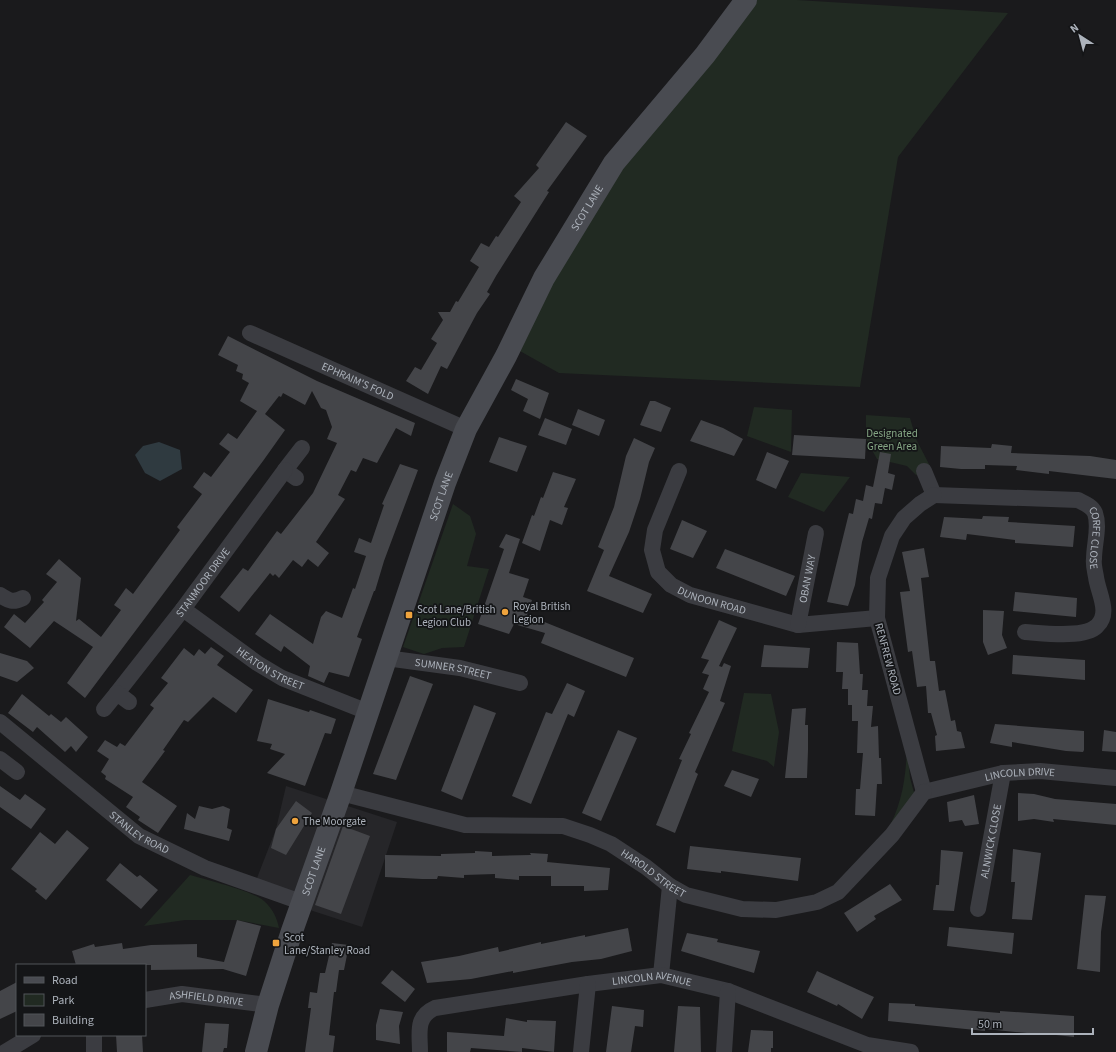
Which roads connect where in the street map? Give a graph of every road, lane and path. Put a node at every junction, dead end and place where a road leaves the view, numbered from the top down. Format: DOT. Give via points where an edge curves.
graph roads {
  1 [pos="746,0"];
  2 [pos="250,333"];
  3 [pos="466,429"];
  4 [pos="302,448"];
  5 [pos="679,471"];
  6 [pos="924,472"];
  7 [pos="934,496"];
  8 [pos="816,533"];
  9 [pos="0,595"];
  10 [pos="23,598"];
  11 [pos="182,609"];
  12 [pos="877,618"];
  13 [pos="798,625"];
  14 [pos="1025,632"];
  15 [pos="386,658"];
  16 [pos="520,683"];
  17 [pos="104,709"];
  18 [pos="368,712"];
  19 [pos="0,722"];
  20 [pos="0,759"];
  21 [pos="16,772"];
  22 [pos="1003,773"];
  23 [pos="1116,778"];
  24 [pos="924,792"];
  25 [pos="341,793"];
  26 [pos="670,886"];
  27 [pos="301,902"];
  28 [pos="978,909"];
  29 [pos="661,975"];
  30 [pos="588,984"];
  31 [pos="728,991"];
  32 [pos="146,1000"];
  33 [pos="268,1006"];
  34 [pos="31,1036"];
  35 [pos="94,1036"];
  36 [pos="867,1049"];
  37 [pos="5,1052"];
  38 [pos="94,1052"];
  39 [pos="256,1052"];
  40 [pos="420,1052"];
  41 [pos="581,1052"];
  42 [pos="724,1052"];
  43 [pos="911,1052"];
  1 -- 3 [label="main road, SCOT LANE" via="705,55 614,163 544,278 506,356"];
  2 -- 3 [label="street, EPHRAIM'S FOLD"];
  3 -- 15 [label="main road, SCOT LANE" via="445,483"];
  4 -- 11 [label="street, STANMOOR DRIVE" via="291,474"];
  5 -- 13 [label="street, DUNOON ROAD" via="654,530 652,550 658,572 671,585 690,595"];
  6 -- 7 [label="street"];
  7 -- 12 [label="street, RENFREW ROAD" via="904,518 892,536 878,578"];
  7 -- 14 [label="street, CORFE CLOSE" via="1078,500 1094,512 1097,529 1094,559 1104,618 1096,627 1083,632"];
  8 -- 13 [label="street, OBAN WAY"];
  9 -- 10 [label="street" via="15,602"];
  11 -- 17 [label="street, STANMOOR DRIVE" via="123,698"];
  11 -- 18 [label="street, HEATON STREET" via="282,678"];
  12 -- 13 [label="street, DUNOON ROAD"];
  12 -- 24 [label="street, RENFREW ROAD"];
  15 -- 16 [label="street, SUMNER STREET" via="460,668"];
  15 -- 18 [label="main road, SCOT LANE"];
  18 -- 25 [label="main road, SCOT LANE"];
  19 -- 27 [label="street, STANLEY ROAD" via="139,836 205,868"];
  20 -- 21 [label="street"];
  22 -- 23 [label="street, LINCOLN DRIVE" via="1040,771"];
  22 -- 24 [label="street, LINCOLN DRIVE"];
  22 -- 28 [label="street, ALNWICK CLOSE"];
  24 -- 26 [label="street, HAROLD STREET" via="892,835 838,892 817,902 776,910 742,909 686,895"];
  25 -- 26 [label="street, HAROLD STREET" via="465,825 563,826 611,844"];
  25 -- 27 [label="main road, SCOT LANE"];
  26 -- 29 [label="street"];
  27 -- 33 [label="main road, SCOT LANE"];
  29 -- 30 [label="street, LINCOLN AVENUE"];
  29 -- 31 [label="street, LINCOLN AVENUE"];
  30 -- 40 [label="street, LINCOLN AVENUE" via="435,1008 425,1012 420,1021"];
  30 -- 41 [label="street"];
  31 -- 36 [label="street, LINCOLN AVENUE"];
  31 -- 42 [label="street"];
  32 -- 33 [label="street, ASHFIELD DRIVE" via="182,994"];
  33 -- 39 [label="main road, SCOT LANE"];
  34 -- 37 [label="street"];
  35 -- 38 [label="street"];
  36 -- 43 [label="street, LINCOLN AVENUE"];
}
